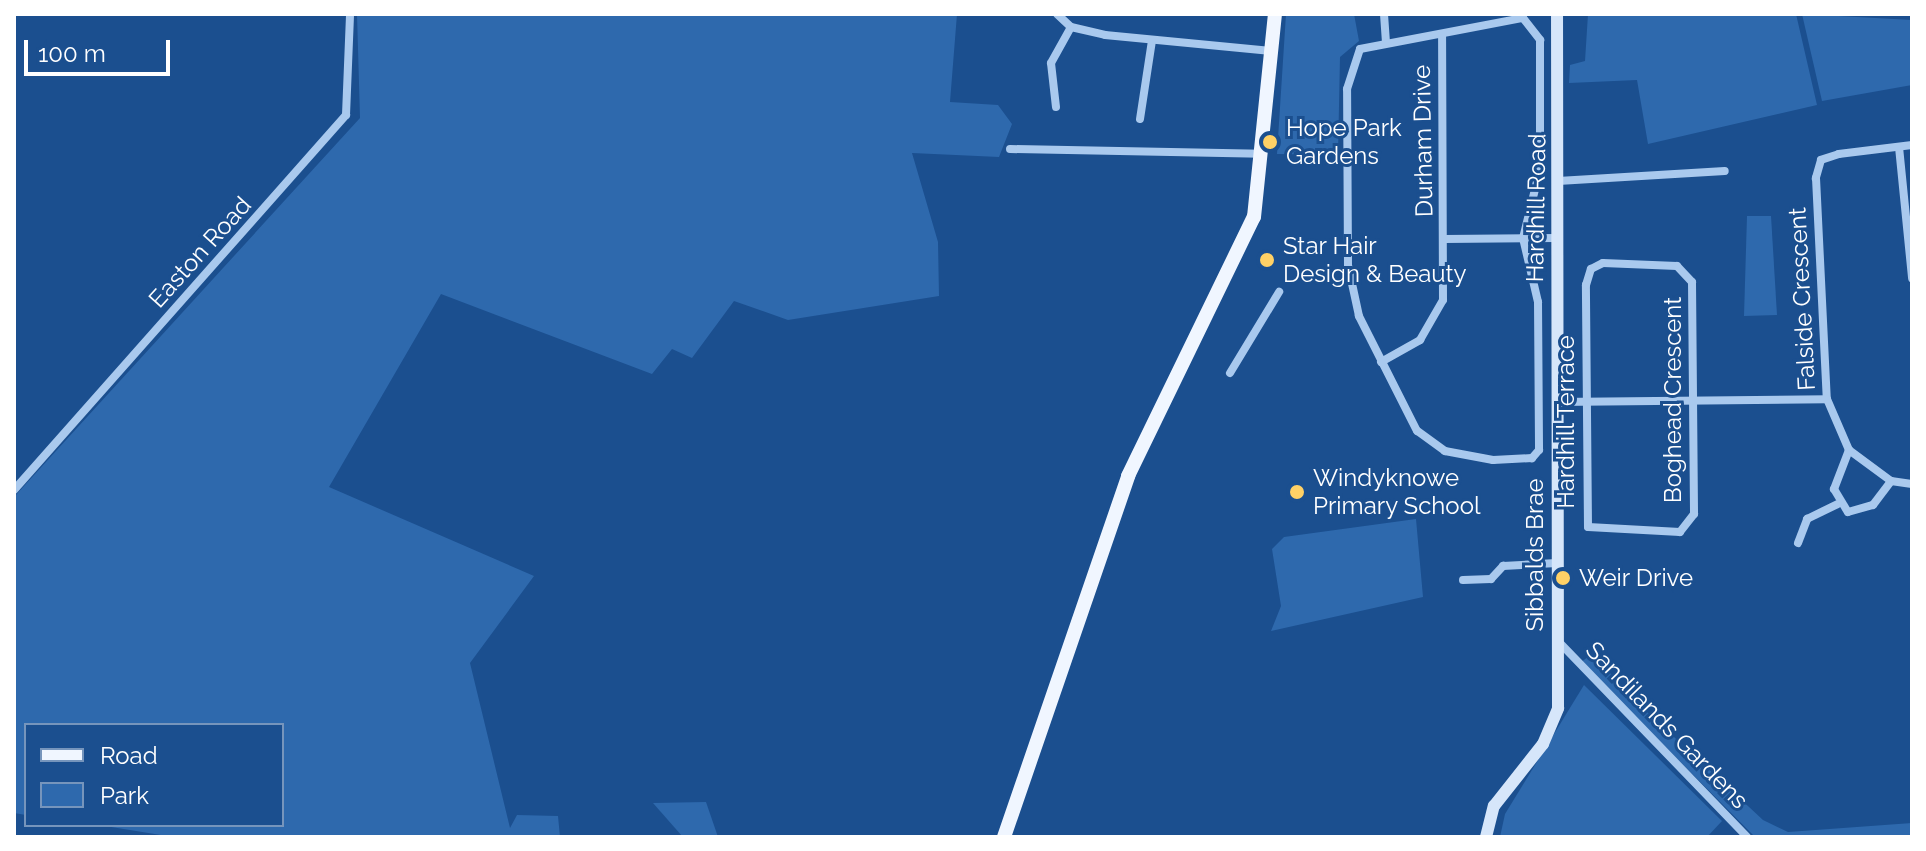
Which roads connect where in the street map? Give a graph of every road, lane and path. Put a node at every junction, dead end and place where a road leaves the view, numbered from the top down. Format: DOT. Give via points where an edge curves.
graph roads {
  1 [pos="350,14"];
  2 [pos="1057,14"];
  3 [pos="1275,14"];
  4 [pos="1384,14"];
  5 [pos="1557,14"];
  6 [pos="1071,27"];
  7 [pos="1442,34"];
  8 [pos="1152,41"];
  9 [pos="1386,43"];
  10 [pos="1271,51"];
  11 [pos="1056,107"];
  12 [pos="1140,119"];
  13 [pos="1912,145"];
  14 [pos="1899,147"];
  15 [pos="1010,149"];
  16 [pos="1266,155"];
  17 [pos="1725,171"];
  18 [pos="1558,181"];
  19 [pos="1523,238"];
  20 [pos="1558,238"];
  21 [pos="1444,239"];
  22 [pos="1591,269"];
  23 [pos="1912,278"];
  24 [pos="1279,292"];
  25 [pos="1381,362"];
  26 [pos="1230,373"];
  27 [pos="1694,399"];
  28 [pos="1827,399"];
  29 [pos="1585,401"];
  30 [pos="1556,402"];
  31 [pos="1849,450"];
  32 [pos="1891,481"];
  33 [pos="1912,484"];
  34 [pos="14,490"];
  35 [pos="1838,504"];
  36 [pos="1588,527"];
  37 [pos="1798,543"];
  38 [pos="1557,563"];
  39 [pos="1463,580"];
  40 [pos="1558,640"];
  41 [pos="1004,837"];
  42 [pos="1486,837"];
  43 [pos="1747,837"];
  1 -- 34 [label="street, Easton Road" via="346,115"];
  2 -- 6 [label="street"];
  3 -- 10 [label="main road"];
  4 -- 9 [label="street"];
  5 -- 18 [label="main road, Hardhill Road"];
  6 -- 8 [label="street"];
  6 -- 11 [label="street" via="1051,63"];
  7 -- 9 [label="street"];
  7 -- 19 [label="street" via="1523,18 1533,25 1540,55 1540,169"];
  7 -- 21 [label="street, Durham Drive"];
  8 -- 10 [label="street"];
  8 -- 12 [label="street"];
  9 -- 25 [label="street" via="1360,49 1347,89 1351,292"];
  10 -- 16 [label="main road"];
  13 -- 14 [label="street, Falside Crescent"];
  14 -- 23 [label="street"];
  14 -- 28 [label="street, Falside Crescent" via="1839,154 1821,160 1818,169"];
  15 -- 16 [label="street"];
  16 -- 41 [label="main road" via="1241,251 1128,476"];
  17 -- 18 [label="street"];
  18 -- 20 [label="main road, Hardhill Road"];
  19 -- 20 [label="street"];
  19 -- 21 [label="street"];
  19 -- 25 [label="street" via="1538,302 1539,450 1532,458 1493,460 1445,451 1405,417"];
  20 -- 30 [label="main road, Hardhill Road"];
  21 -- 25 [label="street, Durham Drive" via="1435,323"];
  22 -- 27 [label="street, Boghead Crescent" via="1688,272"];
  22 -- 29 [label="street, Hardhill Terrace"];
  24 -- 26 [label="street"];
  27 -- 28 [label="street"];
  27 -- 29 [label="street"];
  27 -- 36 [label="street, Boghead Crescent" via="1694,514 1687,528"];
  28 -- 31 [label="street, Falside Crescent"];
  29 -- 30 [label="street"];
  29 -- 36 [label="street, Hardhill Terrace"];
  30 -- 38 [label="main road, Sibbalds Brae"];
  31 -- 32 [label="street"];
  31 -- 35 [label="street" via="1834,489"];
  32 -- 33 [label="street"];
  32 -- 35 [label="street" via="1859,514"];
  35 -- 37 [label="street" via="1807,519"];
  38 -- 39 [label="street" via="1503,566 1491,579"];
  38 -- 40 [label="main road, Sibbalds Brae"];
  40 -- 42 [label="main road, Sibbalds Brae" via="1558,708 1543,744 1494,806"];
  40 -- 43 [label="street, Sandilands Gardens"];
}
